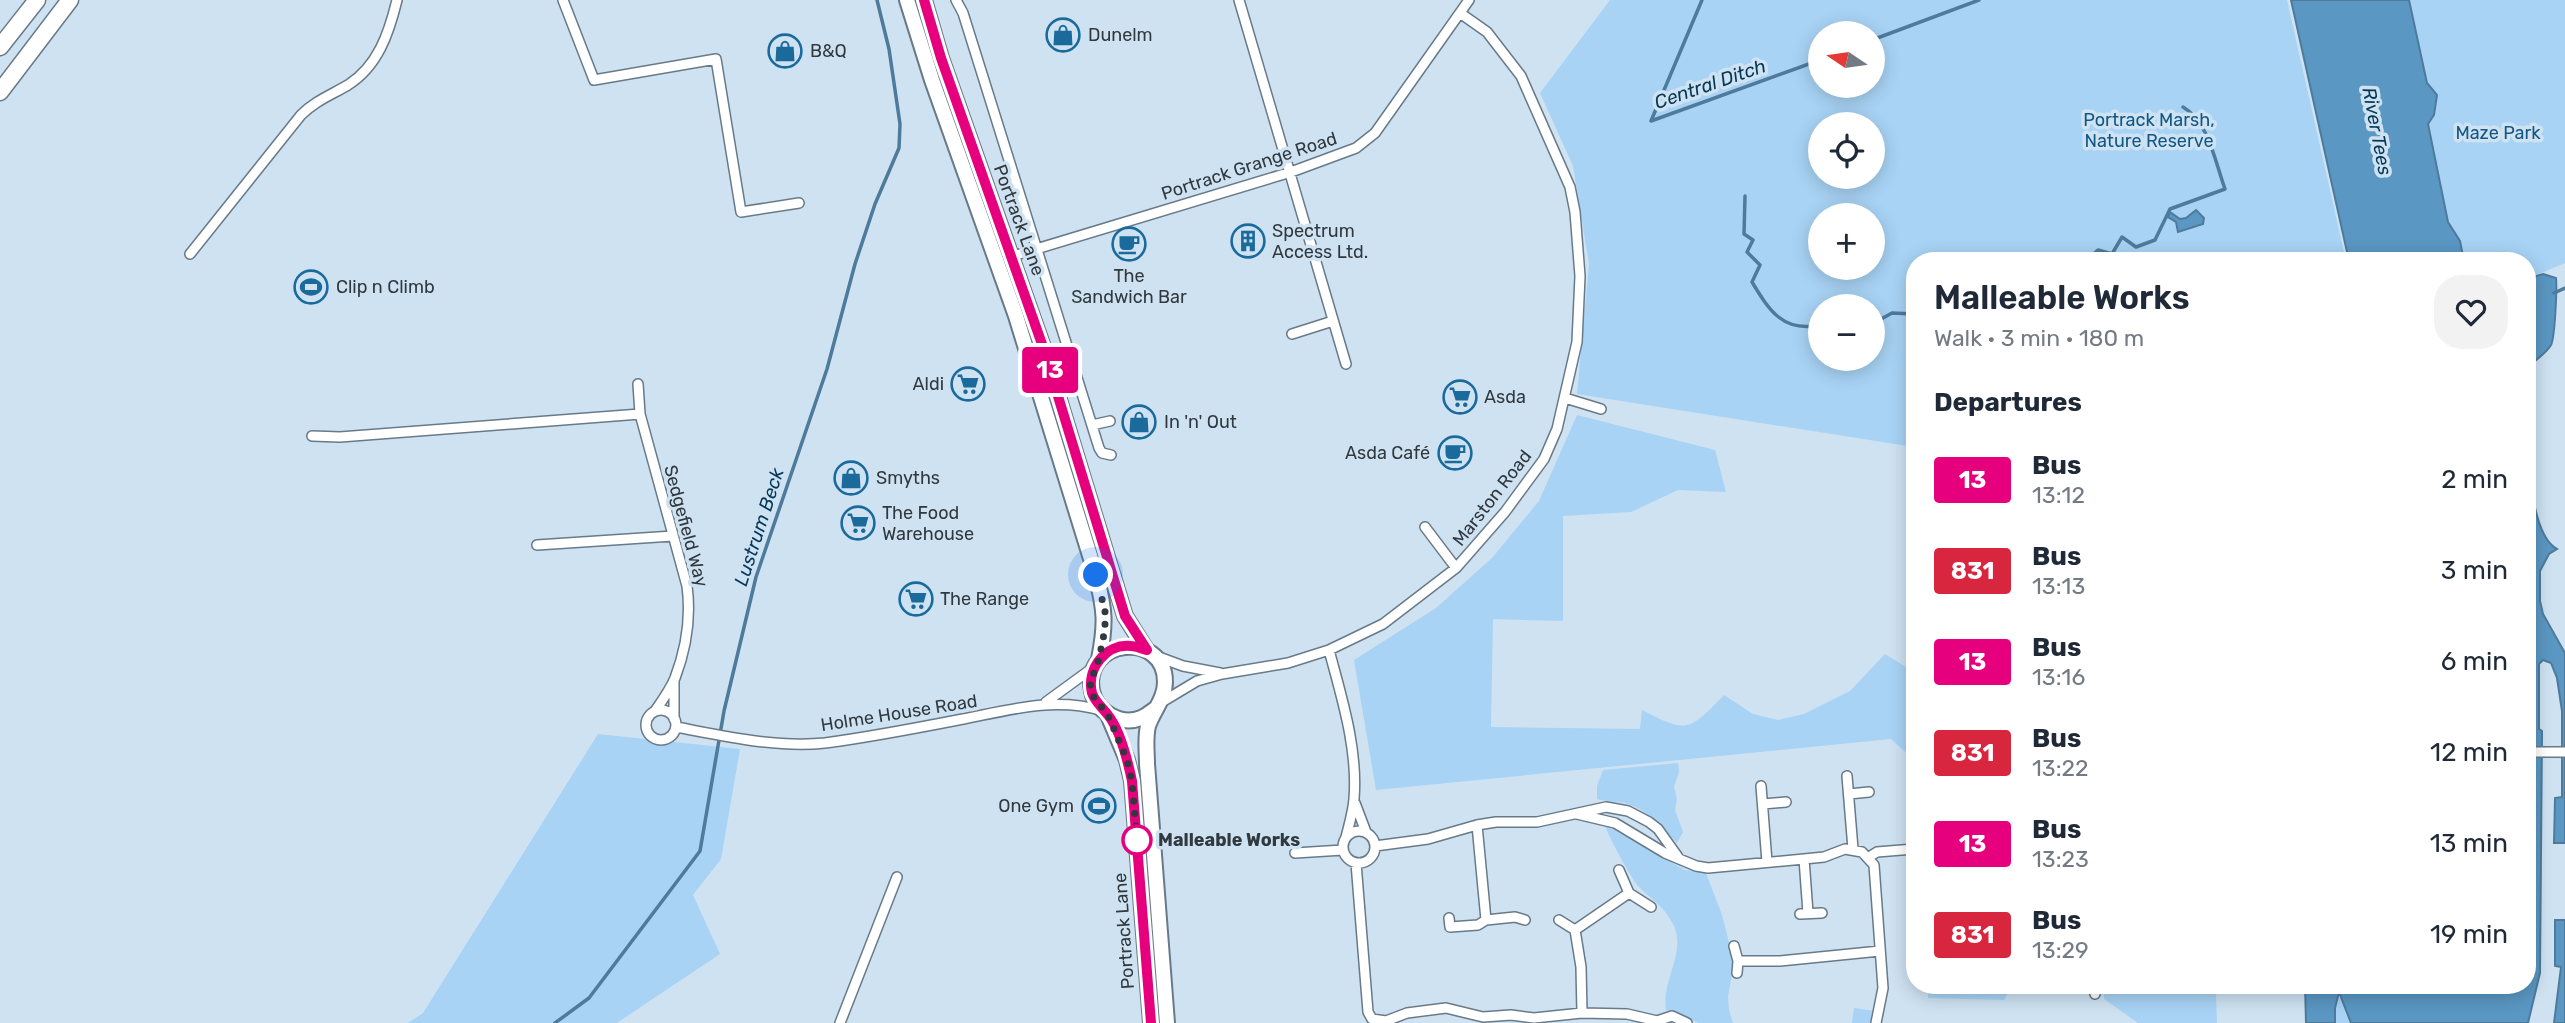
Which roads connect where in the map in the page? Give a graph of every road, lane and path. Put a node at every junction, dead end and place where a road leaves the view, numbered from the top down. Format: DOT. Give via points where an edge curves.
graph roads {
  1 [pos="30,0"];
  2 [pos="37,0"];
  3 [pos="70,0"];
  4 [pos="397,0"];
  5 [pos="563,0"];
  6 [pos="907,0"];
  7 [pos="924,0"];
  8 [pos="957,0"];
  9 [pos="1240,0"];
  10 [pos="1469,0"];
  11 [pos="1460,13"];
  12 [pos="0,45"];
  13 [pos="0,92"];
  14 [pos="1291,172"];
  15 [pos="799,203"];
  16 [pos="1037,249"];
  17 [pos="190,254"];
  18 [pos="1013,256"];
  19 [pos="1333,321"];
  20 [pos="1292,334"];
  21 [pos="1346,364"];
  22 [pos="638,384"];
  23 [pos="1565,398"];
  24 [pos="1601,409"];
  25 [pos="640,414"];
  26 [pos="1110,421"];
  27 [pos="1093,425"];
  28 [pos="312,436"];
  29 [pos="1111,455"];
  30 [pos="1425,527"];
  31 [pos="673,536"];
  32 [pos="537,545"];
  33 [pos="1456,568"];
  34 [pos="1329,650"];
  35 [pos="1150,653"];
  36 [pos="1097,663"];
  37 [pos="1222,674"];
  38 [pos="674,679"];
  39 [pos="1045,704"];
  40 [pos="1157,707"];
  41 [pos="655,711"];
  42 [pos="1105,713"];
  43 [pos="675,723"];
  44 [pos="2536,752"];
  45 [pos="2565,752"];
  46 [pos="1847,776"];
  47 [pos="1761,786"];
  48 [pos="1869,792"];
  49 [pos="1849,794"];
  50 [pos="1354,801"];
  51 [pos="1786,802"];
  52 [pos="1763,804"];
  53 [pos="1577,814"];
  54 [pos="1477,824"];
  55 [pos="1366,832"];
  56 [pos="1346,837"];
  57 [pos="1375,846"];
  58 [pos="1853,849"];
  59 [pos="1343,850"];
  60 [pos="1906,850"];
  61 [pos="1295,853"];
  62 [pos="1678,857"];
  63 [pos="1869,857"];
  64 [pos="1804,859"];
  65 [pos="1767,862"];
  66 [pos="1356,863"];
  67 [pos="1619,870"];
  68 [pos="897,877"];
  69 [pos="1629,893"];
  70 [pos="1651,907"];
  71 [pos="1822,913"];
  72 [pos="1449,918"];
  73 [pos="1486,920"];
  74 [pos="1525,920"];
  75 [pos="1559,920"];
  76 [pos="1575,930"];
  77 [pos="1734,946"];
  78 [pos="1880,951"];
  79 [pos="1738,961"];
  80 [pos="1737,973"];
  81 [pos="1582,1013"];
  82 [pos="1667,1021"];
  83 [pos="840,1023"];
  84 [pos="1151,1023"];
  85 [pos="1167,1023"];
  86 [pos="1687,1023"];
  87 [pos="1876,1023"];
  1 -- 12 [label="highway"];
  2 -- 12 [label="highway"];
  3 -- 13 [label="highway"];
  4 -- 17 [label="street" via="386,37 366,70 301,115"];
  5 -- 15 [label="street" via="594,80 716,59 741,212"];
  6 -- 36 [label="main road, Portrack Lane" via="1016,316 1096,575 1105,611"];
  7 -- 18 [label="main road, Portrack Lane"];
  8 -- 16 [label="street, Portrack Lane"];
  9 -- 14 [label="street"];
  10 -- 11 [label="street, Portrack Grange Road"];
  11 -- 14 [label="street, Portrack Grange Road" via="1366,142"];
  11 -- 23 [label="street, Marston Road" via="1487,32 1521,76 1570,187 1581,309"];
  14 -- 16 [label="street, Portrack Grange Road"];
  14 -- 19 [label="street"];
  16 -- 18 [label="street, Portrack Grange Road"];
  16 -- 27 [label="street, Portrack Lane"];
  18 -- 35 [label="main road, Portrack Lane" via="1119,597 1129,624"];
  19 -- 20 [label="street"];
  19 -- 21 [label="street"];
  22 -- 25 [label="street, Sedgefield Way"];
  23 -- 24 [label="street"];
  23 -- 33 [label="street, Marston Road" via="1544,459"];
  25 -- 28 [label="street"];
  25 -- 31 [label="street, Sedgefield Way"];
  26 -- 27 [label="street"];
  27 -- 29 [label="street, Portrack Lane" via="1099,448"];
  30 -- 33 [label="street"];
  31 -- 32 [label="street"];
  31 -- 38 [label="street, Sedgefield Way" via="689,603"];
  33 -- 34 [label="street, Marston Road" via="1383,624"];
  34 -- 37 [label="street, Marston Road" via="1288,663"];
  34 -- 50 [label="street" via="1351,740"];
  35 -- 36 [label="main road" via="1130,646 1113,648"];
  35 -- 37 [label="street, Marston Road"];
  35 -- 40 [label="main road, Portrack Lane" via="1161,666 1165,681"];
  36 -- 39 [label="street, Holme House Road"];
  36 -- 42 [label="main road, Portrack Lane" via="1090,683"];
  37 -- 40 [label="street, Marston Road" via="1191,684"];
  38 -- 41 [label="street, Sedgefield Way"];
  38 -- 43 [label="street"];
  39 -- 42 [label="street, Holme House Road" via="1074,704"];
  39 -- 43 [label="street, Holme House Road" via="821,743 771,743"];
  40 -- 42 [label="main road" via="1142,718 1127,721"];
  40 -- 85 [label="main road, Portrack Lane" via="1148,728 1147,770"];
  41 -- 43 [label="street" via="664,710"];
  41 -- 43 [label="street" via="647,722 651,736 664,739 673,734"];
  42 -- 84 [label="main road, Portrack Lane" via="1132,781"];
  44 -- 45 [label="street"];
  46 -- 49 [label="street"];
  47 -- 52 [label="street"];
  48 -- 49 [label="street"];
  49 -- 58 [label="street"];
  50 -- 55 [label="street"];
  50 -- 56 [label="street"];
  51 -- 52 [label="street"];
  52 -- 65 [label="street"];
  53 -- 54 [label="street" via="1536,822"];
  53 -- 62 [label="street" via="1615,823"];
  53 -- 62 [label="street" via="1606,807 1639,816 1658,829"];
  54 -- 57 [label="street" via="1428,839"];
  54 -- 73 [label="street"];
  55 -- 56 [label="street"];
  55 -- 57 [label="street"];
  56 -- 59 [label="street"];
  57 -- 66 [label="street" via="1372,857"];
  58 -- 63 [label="street"];
  58 -- 64 [label="street"];
  59 -- 61 [label="street"];
  59 -- 66 [label="street"];
  60 -- 63 [label="street"];
  62 -- 65 [label="street" via="1707,867"];
  63 -- 78 [label="street" via="1874,865"];
  64 -- 65 [label="street"];
  64 -- 71 [label="street" via="1804,914"];
  66 -- 81 [label="street" via="1372,1020 1446,1009 1483,1017"];
  67 -- 69 [label="street"];
  68 -- 83 [label="street"];
  69 -- 70 [label="street"];
  69 -- 76 [label="street"];
  72 -- 73 [label="street" via="1450,927"];
  73 -- 74 [label="street"];
  75 -- 76 [label="street"];
  76 -- 81 [label="street"];
  77 -- 79 [label="street"];
  78 -- 79 [label="street"];
  78 -- 87 [label="street" via="1883,988"];
  79 -- 80 [label="street"];
  81 -- 82 [label="street"];
  82 -- 86 [label="street" via="1672,1016"];
}
